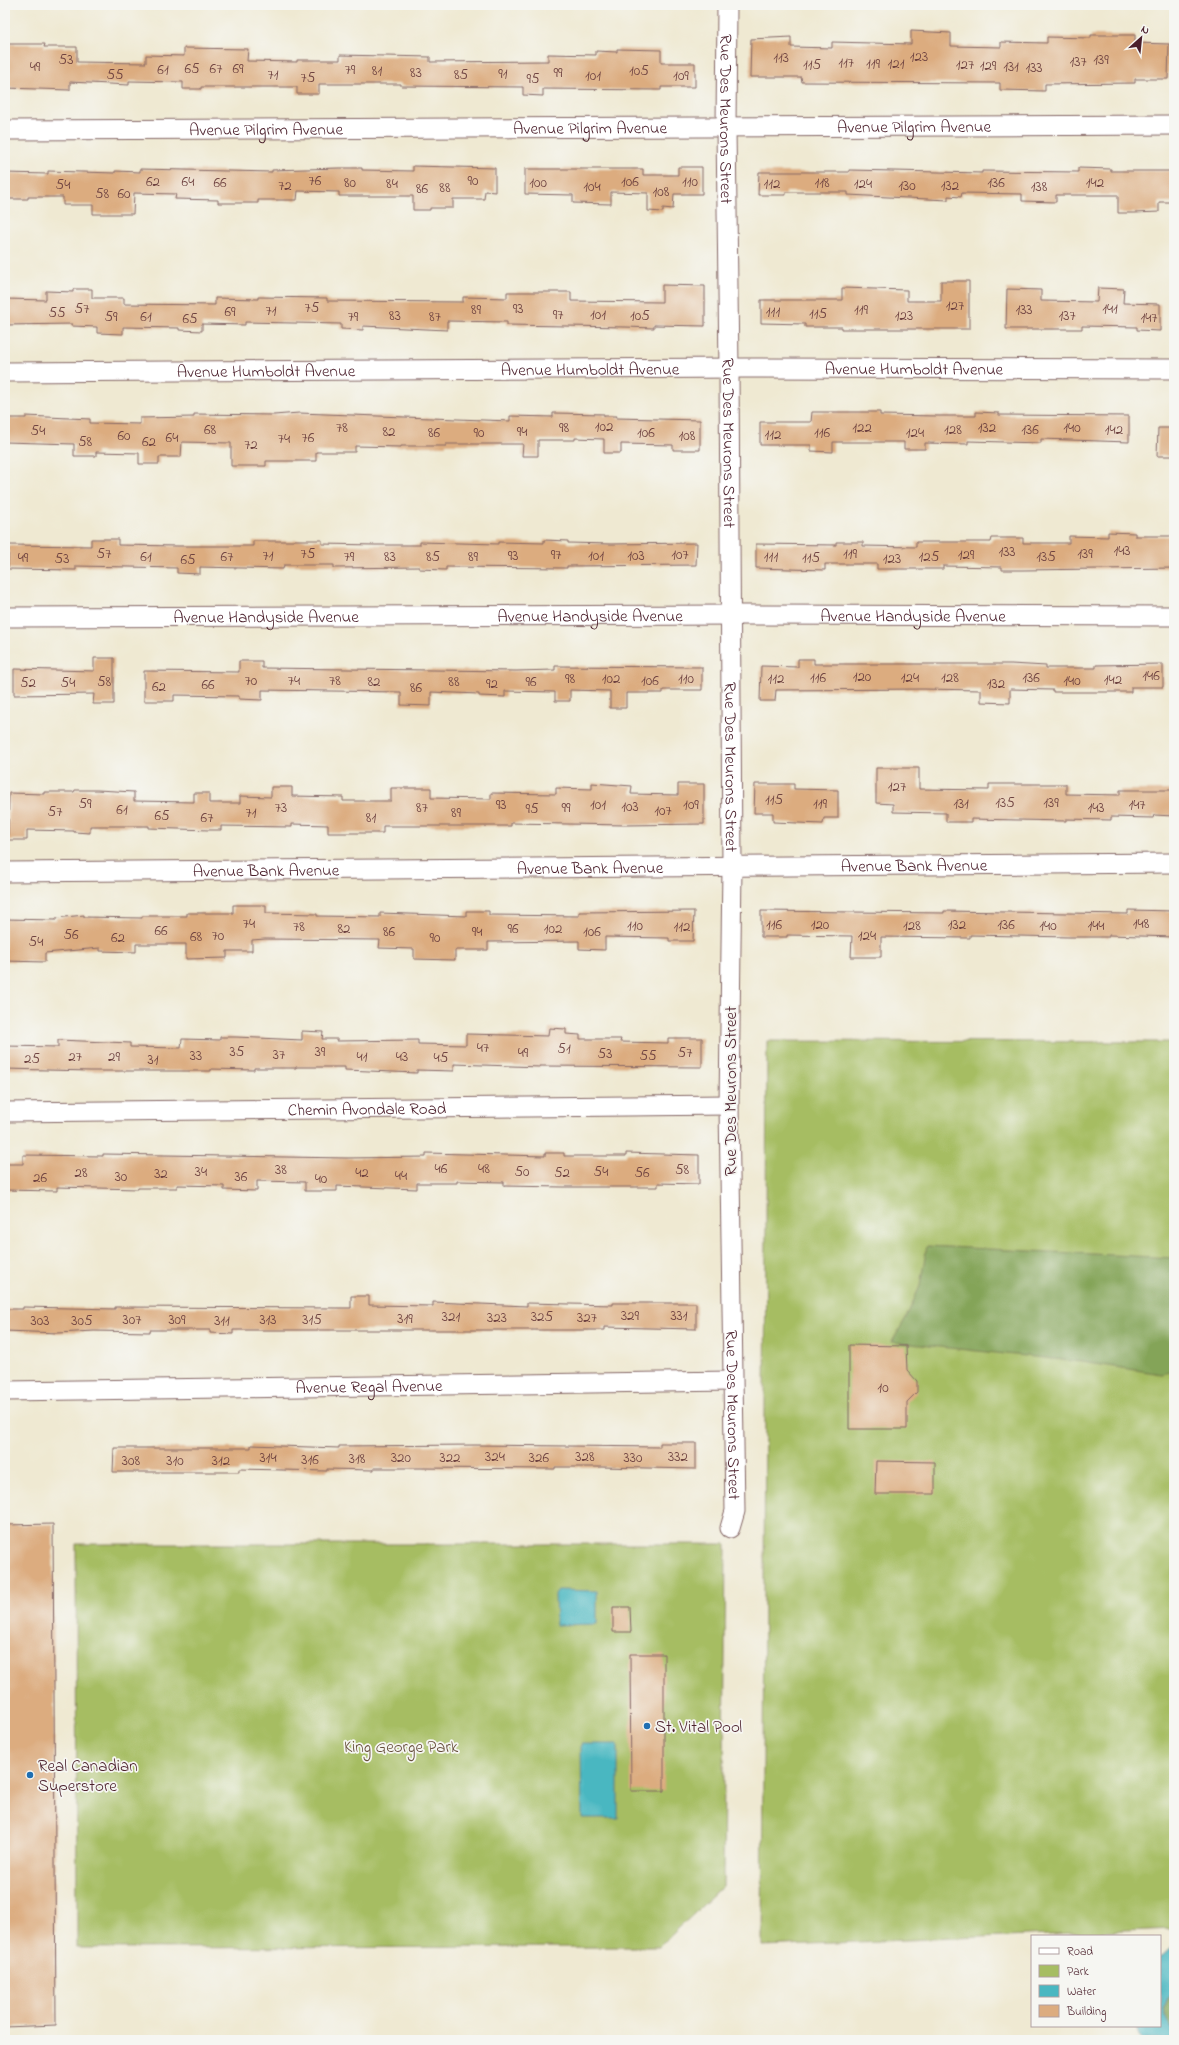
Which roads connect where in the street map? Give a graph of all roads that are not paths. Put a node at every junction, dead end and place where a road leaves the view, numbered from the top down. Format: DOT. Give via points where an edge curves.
graph roads {
  1 [pos="728,5"];
  2 [pos="1174,125"];
  3 [pos="726,128"];
  4 [pos="5,130"];
  5 [pos="729,369"];
  6 [pos="1174,369"];
  7 [pos="5,372"];
  8 [pos="729,615"];
  9 [pos="1174,616"];
  10 [pos="5,617"];
  11 [pos="1174,863"];
  12 [pos="732,867"];
  13 [pos="5,872"];
  14 [pos="729,1105"];
  15 [pos="5,1112"];
  16 [pos="732,1381"];
  17 [pos="5,1390"];
  18 [pos="730,1528"];
  1 -- 3 [label="street, Rue Des Meurons Street"];
  2 -- 3 [label="street, Avenue Pilgrim Avenue"];
  3 -- 4 [label="street, Avenue Pilgrim Avenue"];
  3 -- 5 [label="street, Rue Des Meurons Street"];
  5 -- 6 [label="street, Avenue Humboldt Avenue"];
  5 -- 7 [label="street, Avenue Humboldt Avenue"];
  5 -- 8 [label="street, Rue Des Meurons Street"];
  8 -- 9 [label="street, Avenue Handyside Avenue"];
  8 -- 10 [label="street, Avenue Handyside Avenue"];
  8 -- 12 [label="street, Rue Des Meurons Street"];
  11 -- 12 [label="street, Avenue Bank Avenue"];
  12 -- 13 [label="street, Avenue Bank Avenue"];
  12 -- 14 [label="street, Rue Des Meurons Street"];
  14 -- 15 [label="street, Chemin Avondale Road"];
  14 -- 16 [label="street, Rue Des Meurons Street"];
  16 -- 17 [label="street, Avenue Regal Avenue"];
  16 -- 18 [label="street, Rue Des Meurons Street" via="735,1511"];
}
